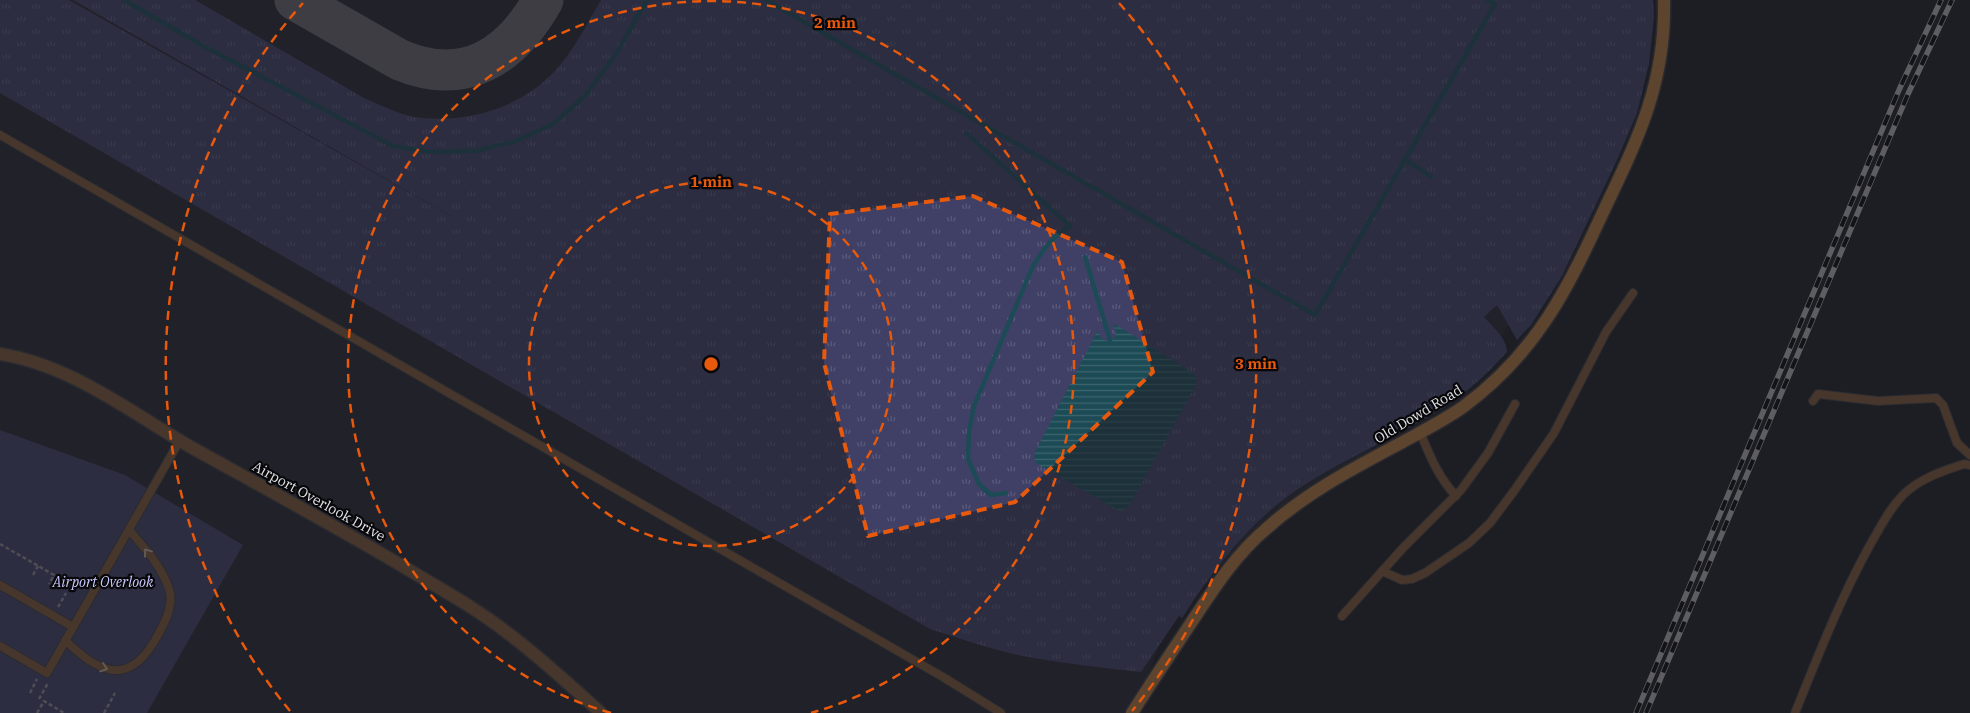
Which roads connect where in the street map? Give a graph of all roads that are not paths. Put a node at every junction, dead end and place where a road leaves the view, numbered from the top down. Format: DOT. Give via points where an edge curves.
graph roads {
  1 [pos="1664,0"];
  2 [pos="0,135"];
  3 [pos="1633,293"];
  4 [pos="0,354"];
  5 [pos="1813,401"];
  6 [pos="1515,404"];
  7 [pos="1420,432"];
  8 [pos="180,440"];
  9 [pos="1970,455"];
  10 [pos="1970,465"];
  11 [pos="1456,496"];
  12 [pos="129,530"];
  13 [pos="1382,571"];
  14 [pos="0,585"];
  15 [pos="1342,616"];
  16 [pos="73,627"];
  17 [pos="65,640"];
  18 [pos="0,646"];
  19 [pos="601,713"];
  20 [pos="1001,713"];
  21 [pos="1132,713"];
  22 [pos="1795,713"];
  1 -- 7 [label="street, Old Dowd Road" via="1656,84 1645,121 1563,295 1520,356 1463,407"];
  2 -- 20 [label="lane"];
  3 -- 13 [label="lane" via="1606,332 1554,433 1490,523 1469,543 1412,579 1402,580"];
  4 -- 8 [label="street, Airport Overlook Drive" via="53,368"];
  5 -- 9 [label="lane" via="1818,394 1878,401 1936,398 1943,405 1958,443"];
  6 -- 11 [label="lane" via="1488,453"];
  7 -- 11 [label="lane" via="1434,467"];
  7 -- 21 [label="street, Old Dowd Road" via="1337,477 1263,530 1215,587"];
  8 -- 12 [label="lane"];
  8 -- 19 [label="street, Airport Overlook Drive" via="457,599 508,633"];
  10 -- 22 [label="lane" via="1964,464 1930,476 1895,504 1839,604"];
  11 -- 13 [label="lane"];
  12 -- 16 [label="lane"];
  17 -- 12 [label="lane, one-way" via="95,665 112,671 126,670 152,648 171,606 170,590 148,552"];
  13 -- 15 [label="lane"];
  14 -- 16 [label="lane"];
  16 -- 17 [label="lane"];
  17 -- 18 [label="lane" via="44,672"];
}
